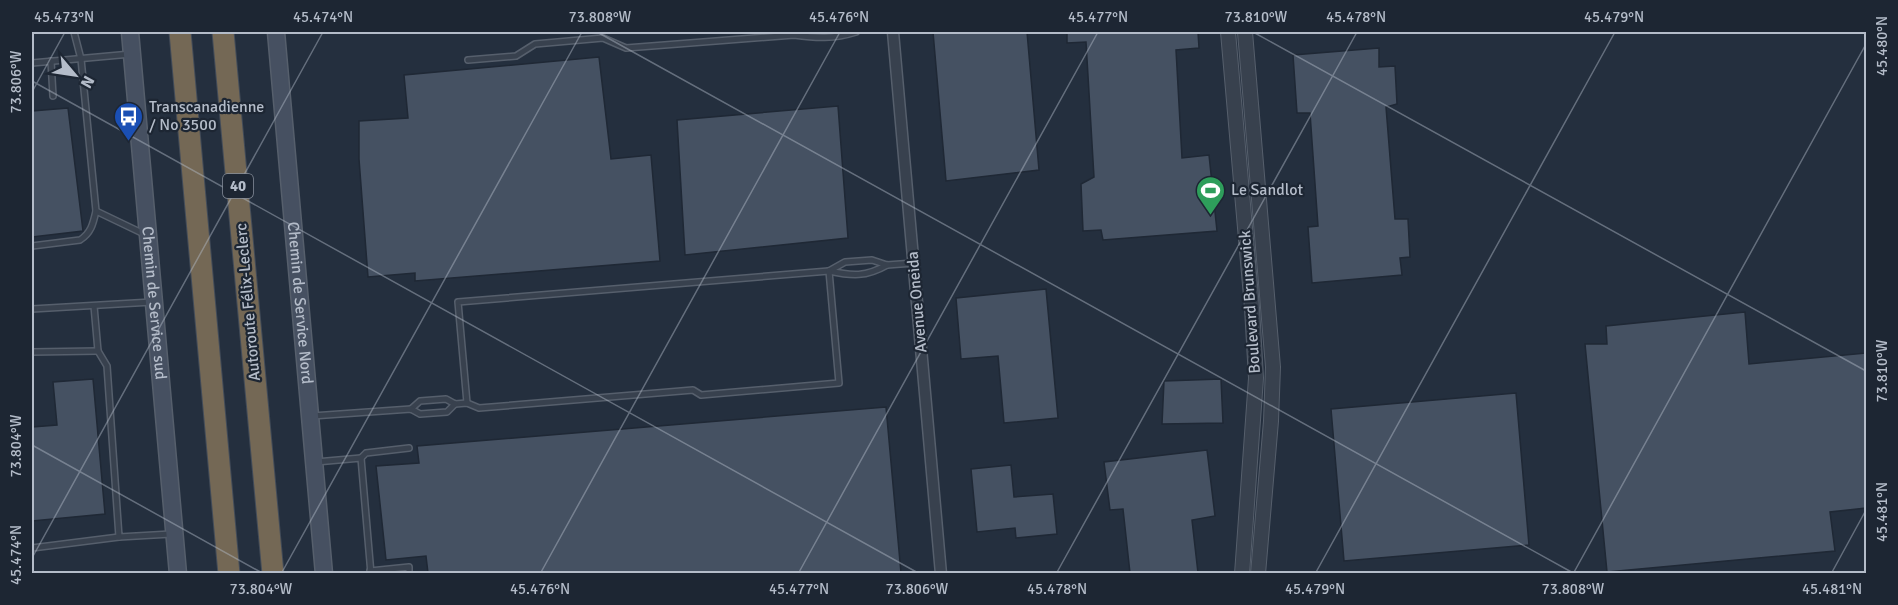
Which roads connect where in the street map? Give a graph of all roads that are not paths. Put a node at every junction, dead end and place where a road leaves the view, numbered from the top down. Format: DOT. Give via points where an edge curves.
graph roads {
  1 [pos="74,32"];
  2 [pos="130,32"];
  3 [pos="180,32"];
  4 [pos="223,32"];
  5 [pos="276,32"];
  6 [pos="803,32"];
  7 [pos="856,32"];
  8 [pos="894,32"];
  9 [pos="1228,32"];
  10 [pos="1245,32"];
  11 [pos="794,35"];
  12 [pos="132,54"];
  13 [pos="81,59"];
  14 [pos="468,60"];
  15 [pos="51,62"];
  16 [pos="32,63"];
  17 [pos="53,96"];
  18 [pos="96,211"];
  19 [pos="148,236"];
  20 [pos="32,246"];
  21 [pos="914,263"];
  22 [pos="887,265"];
  23 [pos="829,270"];
  24 [pos="154,302"];
  25 [pos="94,306"];
  26 [pos="32,309"];
  27 [pos="98,351"];
  28 [pos="32,352"];
  29 [pos="467,403"];
  30 [pos="455,404"];
  31 [pos="411,409"];
  32 [pos="310,416"];
  33 [pos="409,448"];
  34 [pos="361,458"];
  35 [pos="314,462"];
  36 [pos="174,533"];
  37 [pos="119,537"];
  38 [pos="32,548"];
  39 [pos="370,572"];
  40 [pos="178,573"];
  41 [pos="230,573"];
  42 [pos="273,573"];
  43 [pos="324,573"];
  44 [pos="410,573"];
  45 [pos="941,573"];
  46 [pos="1242,573"];
  47 [pos="1258,573"];
  1 -- 13 [label="lane"];
  2 -- 12 [label="main road, Chemin de Service sud"];
  3 -- 41 [label="highway"];
  4 -- 42 [label="highway, Autoroute Félix-Leclerc / 40"];
  5 -- 32 [label="main road, Chemin de Service Nord"];
  6 -- 11 [label="lane"];
  7 -- 11 [label="lane" via="840,37"];
  8 -- 21 [label="street, Avenue Oneida"];
  9 -- 46 [label="street, Boulevard Brunswick" via="1256,378"];
  10 -- 47 [label="street, Boulevard Brunswick" via="1272,367 1271,428"];
  11 -- 14 [label="lane" via="626,48 603,38 534,44 516,56"];
  12 -- 13 [label="lane"];
  12 -- 19 [label="main road, Chemin de Service sud"];
  13 -- 15 [label="lane"];
  13 -- 18 [label="lane"];
  15 -- 16 [label="lane"];
  15 -- 17 [label="lane"];
  18 -- 19 [label="lane"];
  18 -- 20 [label="lane" via="92,227 80,240"];
  19 -- 24 [label="main road, Chemin de Service sud"];
  21 -- 22 [label="lane"];
  21 -- 45 [label="street, Avenue Oneida"];
  22 -- 23 [label="lane" via="872,260 845,262"];
  22 -- 23 [label="lane" via="873,273 848,275"];
  23 -- 29 [label="lane" via="458,302"];
  23 -- 29 [label="lane" via="839,383 701,395 693,390 479,408"];
  24 -- 25 [label="lane"];
  24 -- 36 [label="main road, Chemin de Service sud"];
  25 -- 26 [label="lane"];
  25 -- 27 [label="lane"];
  27 -- 28 [label="lane"];
  27 -- 37 [label="lane" via="107,366"];
  29 -- 30 [label="lane"];
  30 -- 31 [label="lane" via="446,399 420,401"];
  30 -- 31 [label="lane" via="447,412 420,414"];
  31 -- 32 [label="lane"];
  32 -- 35 [label="main road, Chemin de Service Nord"];
  33 -- 34 [label="lane" via="366,453"];
  34 -- 35 [label="lane"];
  34 -- 39 [label="lane"];
  35 -- 43 [label="main road, Chemin de Service Nord"];
  36 -- 37 [label="lane"];
  36 -- 40 [label="main road, Chemin de Service sud"];
  37 -- 38 [label="lane"];
  39 -- 44 [label="lane" via="409,567"];
}
